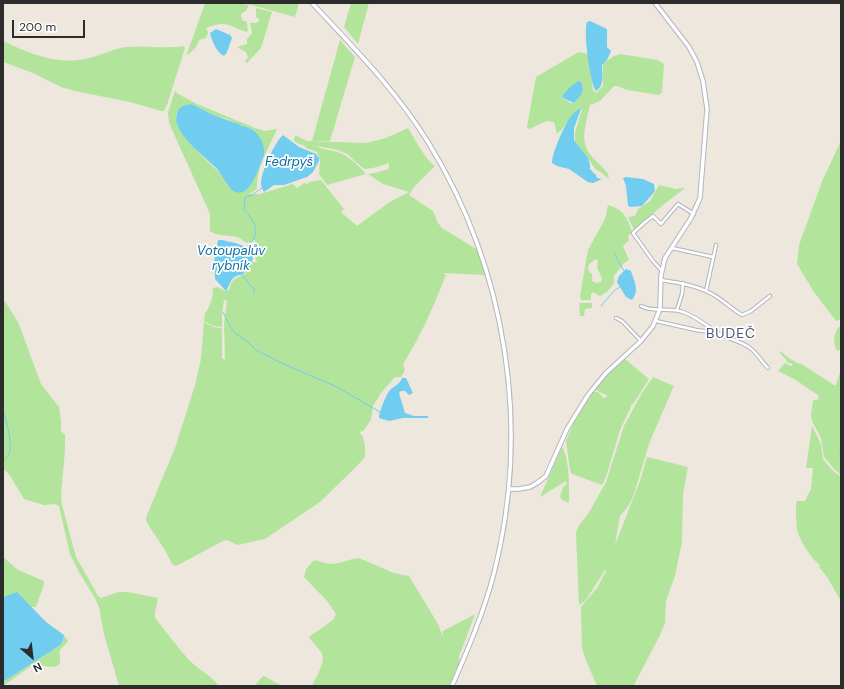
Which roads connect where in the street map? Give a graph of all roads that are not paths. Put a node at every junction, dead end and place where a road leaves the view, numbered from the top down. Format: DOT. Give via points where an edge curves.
graph roads {
  1 [pos="312,3"];
  2 [pos="655,3"];
  3 [pos="694,214"];
  4 [pos="716,245"];
  5 [pos="671,248"];
  6 [pos="713,257"];
  7 [pos="662,271"];
  8 [pos="661,280"];
  9 [pos="683,283"];
  10 [pos="706,291"];
  11 [pos="770,296"];
  12 [pos="641,306"];
  13 [pos="660,309"];
  14 [pos="677,310"];
  15 [pos="616,318"];
  16 [pos="656,321"];
  17 [pos="719,333"];
  18 [pos="641,341"];
  19 [pos="768,368"];
  20 [pos="509,489"];
  21 [pos="452,686"];
  1 -- 20 [label="main road" via="374,70 420,130 446,174 471,225 499,316 508,371 512,429"];
  2 -- 3 [label="main road" via="693,54 705,92 702,188"];
  3 -- 5 [label="main road"];
  3 -- 7 [label="street" via="678,204 661,224 653,216 634,233"];
  4 -- 6 [label="street"];
  5 -- 6 [label="street"];
  5 -- 7 [label="main road"];
  6 -- 10 [label="street"];
  7 -- 8 [label="main road"];
  8 -- 9 [label="street"];
  8 -- 13 [label="main road"];
  9 -- 10 [label="street"];
  9 -- 14 [label="street"];
  10 -- 11 [label="street" via="742,315"];
  12 -- 13 [label="street"];
  13 -- 14 [label="street"];
  13 -- 16 [label="main road"];
  14 -- 17 [label="street" via="695,317"];
  15 -- 18 [label="street"];
  16 -- 17 [label="street"];
  16 -- 18 [label="main road"];
  17 -- 19 [label="street" via="749,347"];
  18 -- 20 [label="main road" via="606,373 588,395 567,429 546,476 530,487"];
  20 -- 21 [label="main road" via="493,574 467,652"];
}
